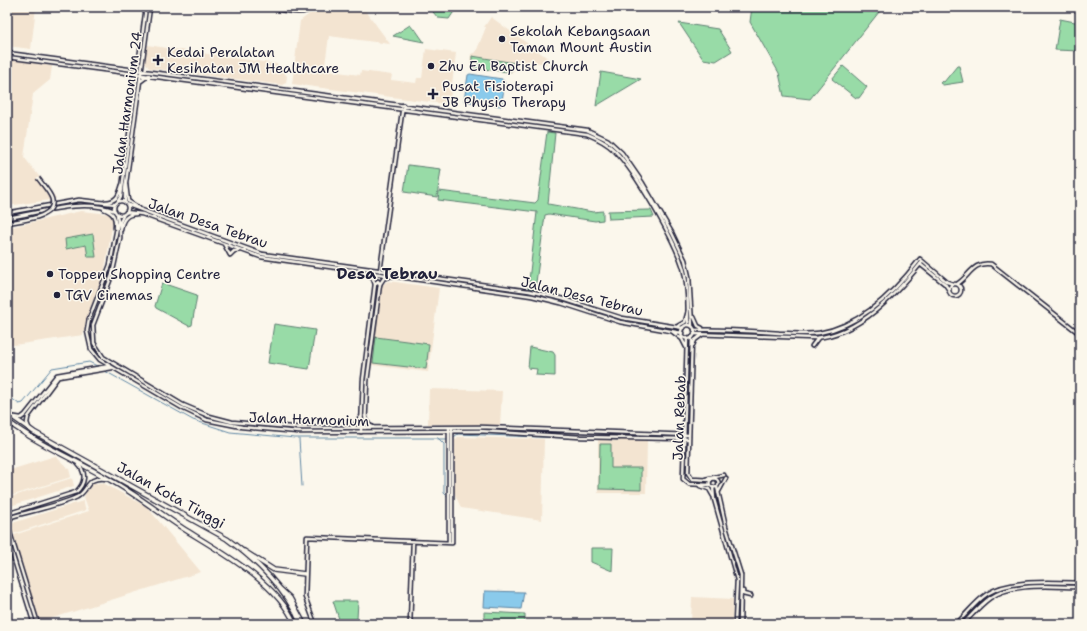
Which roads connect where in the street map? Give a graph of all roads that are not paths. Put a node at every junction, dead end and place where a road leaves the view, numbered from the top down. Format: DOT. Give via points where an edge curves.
graph roads {
  1 [pos="146,7"];
  2 [pos="150,7"];
  3 [pos="266,7"];
  4 [pos="315,7"];
  5 [pos="7,53"];
  6 [pos="7,57"];
  7 [pos="79,61"];
  8 [pos="139,61"];
  9 [pos="88,62"];
  10 [pos="143,63"];
  11 [pos="82,67"];
  12 [pos="127,68"];
  13 [pos="138,69"];
  14 [pos="142,70"];
  15 [pos="150,71"];
  16 [pos="127,72"];
  17 [pos="137,73"];
  18 [pos="141,74"];
  19 [pos="150,75"];
  20 [pos="135,83"];
  21 [pos="140,83"];
  22 [pos="352,98"];
  23 [pos="352,102"];
  24 [pos="404,105"];
  25 [pos="403,109"];
  26 [pos="565,126"];
  27 [pos="564,130"];
  28 [pos="38,178"];
  29 [pos="122,185"];
  30 [pos="126,185"];
  31 [pos="118,201"];
  32 [pos="101,203"];
  33 [pos="115,204"];
  34 [pos="127,204"];
  35 [pos="100,208"];
  36 [pos="143,210"];
  37 [pos="116,212"];
  38 [pos="7,213"];
  39 [pos="125,213"];
  40 [pos="142,214"];
  41 [pos="7,218"];
  42 [pos="7,223"];
  43 [pos="115,236"];
  44 [pos="120,238"];
  45 [pos="223,243"];
  46 [pos="240,250"];
  47 [pos="920,262"];
  48 [pos="926,268"];
  49 [pos="380,271"];
  50 [pos="915,271"];
  51 [pos="368,273"];
  52 [pos="391,276"];
  53 [pos="965,277"];
  54 [pos="375,284"];
  55 [pos="380,284"];
  56 [pos="955,284"];
  57 [pos="961,287"];
  58 [pos="949,290"];
  59 [pos="688,311"];
  60 [pos="692,313"];
  61 [pos="688,325"];
  62 [pos="678,326"];
  63 [pos="683,328"];
  64 [pos="693,328"];
  65 [pos="706,329"];
  66 [pos="670,331"];
  67 [pos="682,333"];
  68 [pos="694,334"];
  69 [pos="703,334"];
  70 [pos="1080,334"];
  71 [pos="692,337"];
  72 [pos="820,337"];
  73 [pos="688,338"];
  74 [pos="812,346"];
  75 [pos="687,350"];
  76 [pos="691,350"];
  77 [pos="114,364"];
  78 [pos="110,366"];
  79 [pos="117,366"];
  80 [pos="113,368"];
  81 [pos="102,369"];
  82 [pos="7,413"];
  83 [pos="365,416"];
  84 [pos="361,417"];
  85 [pos="7,422"];
  86 [pos="684,426"];
  87 [pos="350,428"];
  88 [pos="361,428"];
  89 [pos="365,428"];
  90 [pos="374,428"];
  91 [pos="451,428"];
  92 [pos="31,430"];
  93 [pos="361,432"];
  94 [pos="365,432"];
  95 [pos="451,432"];
  96 [pos="676,437"];
  97 [pos="683,437"];
  98 [pos="688,437"];
  99 [pos="683,446"];
  100 [pos="75,461"];
  101 [pos="110,479"];
  102 [pos="702,480"];
  103 [pos="711,480"];
  104 [pos="699,485"];
  105 [pos="711,486"];
  106 [pos="717,487"];
  107 [pos="713,496"];
  108 [pos="717,496"];
  109 [pos="7,511"];
  110 [pos="15,511"];
  111 [pos="7,514"];
  112 [pos="12,516"];
  113 [pos="7,518"];
  114 [pos="7,523"];
  115 [pos="7,537"];
  116 [pos="413,542"];
  117 [pos="241,549"];
  118 [pos="305,574"];
  119 [pos="273,582"];
  120 [pos="1080,583"];
  121 [pos="742,586"];
  122 [pos="1080,588"];
  123 [pos="751,596"];
  124 [pos="34,624"];
  125 [pos="38,624"];
  126 [pos="295,624"];
  127 [pos="301,624"];
  128 [pos="304,624"];
  129 [pos="315,624"];
  130 [pos="410,624"];
  131 [pos="735,624"];
  132 [pos="740,624"];
  133 [pos="956,624"];
  134 [pos="963,624"];
  1 -- 8 [label="street, Jalan Harmonium 24"];
  2 -- 10 [label="street, Jalan Harmonium 24"];
  3 -- 4 [label="street" via="302,12"];
  5 -- 7 [label="street"];
  6 -- 11 [label="street"];
  7 -- 9 [label="street"];
  7 -- 11 [label="street"];
  8 -- 12 [label="street" via="135,66"];
  8 -- 13 [label="street, Jalan Harmonium 24"];
  9 -- 11 [label="street"];
  9 -- 12 [label="street"];
  10 -- 14 [label="street, Jalan Harmonium 24"];
  10 -- 15 [label="street"];
  11 -- 16 [label="street"];
  12 -- 13 [label="street"];
  13 -- 14 [label="street"];
  13 -- 17 [label="street, Jalan Harmonium 24"];
  14 -- 15 [label="street"];
  14 -- 18 [label="street, Jalan Harmonium 24"];
  15 -- 22 [label="street"];
  16 -- 17 [label="street"];
  16 -- 20 [label="street" via="134,76"];
  17 -- 18 [label="street"];
  17 -- 20 [label="street, Jalan Harmonium 24"];
  18 -- 19 [label="street"];
  18 -- 21 [label="street, Jalan Harmonium 24"];
  19 -- 21 [label="street"];
  19 -- 23 [label="street"];
  20 -- 29 [label="street, Jalan Harmonium 24"];
  21 -- 30 [label="street, Jalan Harmonium 24"];
  22 -- 23 [label="street"];
  22 -- 24 [label="street"];
  23 -- 25 [label="street"];
  24 -- 25 [label="street"];
  24 -- 26 [label="street"];
  25 -- 27 [label="street"];
  25 -- 49 [label="street"];
  26 -- 27 [label="street"];
  26 -- 60 [label="street" via="587,130 608,140 635,170 683,256 689,277"];
  27 -- 59 [label="street" via="587,134 606,144 619,155 632,173 679,258 685,278"];
  28 -- 42 [label="street, bridge" via="52,199 53,205 50,210 42,215"];
  29 -- 31 [label="street, Jalan Harmonium 24"];
  29 -- 32 [label="street" via="116,199"];
  30 -- 34 [label="street, Jalan Harmonium 24"];
  30 -- 36 [label="street" via="128,201"];
  31 -- 33 [label="street"];
  31 -- 34 [label="street, Jalan Desa Tebrau"];
  32 -- 33 [label="street"];
  32 -- 38 [label="street" via="79,200"];
  33 -- 37 [label="street, Jalan Harmonium"];
  34 -- 36 [label="street, Jalan Desa Tebrau"];
  34 -- 39 [label="street, Jalan Harmonium 24"];
  35 -- 37 [label="street, Jalan Desa Tebrau"];
  35 -- 41 [label="street, Jalan Desa Tebrau" via="70,206"];
  35 -- 43 [label="street" via="110,212 115,218"];
  36 -- 49 [label="street, Jalan Desa Tebrau" via="262,254"];
  37 -- 39 [label="street, Jalan Desa Tebrau"];
  37 -- 43 [label="street, Jalan Harmonium" via="118,222"];
  39 -- 40 [label="street, Jalan Desa Tebrau"];
  39 -- 44 [label="street, Jalan Harmonium" via="120,222"];
  40 -- 44 [label="street" via="130,214 125,217"];
  40 -- 45 [label="street, Jalan Desa Tebrau"];
  43 -- 78 [label="street, Jalan Harmonium" via="108,274 87,330 93,353"];
  44 -- 77 [label="street, Jalan Harmonium" via="112,275 92,330 97,350"];
  45 -- 46 [label="street, Jalan Desa Tebrau"];
  45 -- 46 [label="street" via="230,256 234,251"];
  46 -- 51 [label="street, Jalan Desa Tebrau" via="275,260"];
  47 -- 48 [label="street"];
  47 -- 50 [label="street"];
  47 -- 56 [label="street" via="947,282"];
  47 -- 65 [label="street" via="877,305 851,321 827,331 807,334"];
  48 -- 50 [label="street"];
  48 -- 58 [label="street"];
  49 -- 62 [label="street, Jalan Desa Tebrau" via="535,292 622,318"];
  50 -- 72 [label="street" via="894,296 868,316 840,331"];
  51 -- 52 [label="street, Jalan Desa Tebrau"];
  51 -- 54 [label="street"];
  52 -- 55 [label="street" via="384,278"];
  52 -- 66 [label="street, Jalan Desa Tebrau" via="532,296 620,322"];
  53 -- 56 [label="street"];
  53 -- 57 [label="street"];
  53 -- 70 [label="street" via="978,265 993,265"];
  54 -- 55 [label="street"];
  54 -- 84 [label="street"];
  55 -- 83 [label="street" via="367,380"];
  56 -- 57 [label="street"];
  56 -- 58 [label="street"];
  57 -- 58 [label="street" via="961,293 956,296 951,295"];
  59 -- 61 [label="street"];
  59 -- 62 [label="street" via="685,322"];
  60 -- 64 [label="street"];
  60 -- 65 [label="street" via="698,326"];
  61 -- 63 [label="street"];
  61 -- 64 [label="street"];
  62 -- 63 [label="street, Jalan Desa Tebrau"];
  63 -- 67 [label="street"];
  64 -- 65 [label="street"];
  64 -- 68 [label="street"];
  66 -- 67 [label="street, Jalan Desa Tebrau"];
  66 -- 75 [label="street" via="682,339"];
  67 -- 73 [label="street"];
  68 -- 69 [label="street"];
  68 -- 71 [label="street"];
  69 -- 72 [label="street"];
  69 -- 76 [label="street" via="695,340"];
  71 -- 73 [label="street"];
  71 -- 76 [label="street, Jalan Rebab"];
  72 -- 74 [label="street"];
  73 -- 75 [label="street, Jalan Rebab"];
  75 -- 86 [label="street, Jalan Rebab"];
  76 -- 98 [label="street, Jalan Rebab"];
  77 -- 78 [label="street"];
  77 -- 79 [label="street, Jalan Harmonium"];
  78 -- 80 [label="street, Jalan Harmonium"];
  78 -- 81 [label="street"];
  79 -- 80 [label="street"];
  79 -- 87 [label="street, Jalan Harmonium" via="183,405 209,416 232,422 264,425"];
  80 -- 81 [label="street"];
  80 -- 93 [label="street, Jalan Harmonium" via="207,420 242,427 285,431"];
  81 -- 82 [label="street" via="57,375 24,416 18,418"];
  81 -- 92 [label="street" via="58,378 27,418 26,423"];
  82 -- 92 [label="highway, Jalan Kota Tinggi"];
  83 -- 89 [label="street"];
  83 -- 90 [label="street" via="369,425"];
  84 -- 87 [label="street" via="357,424"];
  84 -- 88 [label="street"];
  85 -- 100 [label="highway, Jalan Kota Tinggi"];
  86 -- 96 [label="street"];
  86 -- 97 [label="street, Jalan Rebab"];
  87 -- 88 [label="street, Jalan Harmonium"];
  88 -- 89 [label="street, Jalan Harmonium"];
  88 -- 93 [label="street"];
  89 -- 90 [label="street, Jalan Harmonium"];
  89 -- 94 [label="street"];
  90 -- 91 [label="street, Jalan Harmonium"];
  91 -- 95 [label="street"];
  91 -- 96 [label="street, Jalan Harmonium" via="480,427"];
  92 -- 117 [label="highway, Jalan Kota Tinggi" via="207,527"];
  93 -- 94 [label="street, Jalan Harmonium"];
  94 -- 95 [label="street, Jalan Harmonium"];
  95 -- 96 [label="street, Jalan Harmonium"];
  95 -- 116 [label="street" via="451,543"];
  96 -- 97 [label="street, Jalan Harmonium"];
  96 -- 99 [label="street"];
  97 -- 98 [label="street, Jalan Harmonium"];
  97 -- 99 [label="street, Jalan Rebab"];
  98 -- 102 [label="street, Jalan Rebab" via="688,475 692,479"];
  99 -- 104 [label="street, Jalan Rebab" via="683,480 689,484"];
  100 -- 101 [label="highway, Jalan Kota Tinggi"];
  100 -- 110 [label="street" via="84,476 77,491"];
  101 -- 112 [label="street" via="95,479 77,497"];
  101 -- 126 [label="highway, Jalan Kota Tinggi" via="222,551 282,602"];
  102 -- 103 [label="street"];
  102 -- 108 [label="street" via="725,477"];
  103 -- 105 [label="street"];
  103 -- 106 [label="street" via="718,480"];
  104 -- 105 [label="street, Jalan Rebab"];
  104 -- 107 [label="street" via="709,489"];
  105 -- 106 [label="street, Jalan Rebab"];
  105 -- 107 [label="street"];
  106 -- 108 [label="street"];
  107 -- 131 [label="street" via="737,580"];
  108 -- 121 [label="street" via="740,570"];
  109 -- 110 [label="street"];
  110 -- 111 [label="street"];
  112 -- 113 [label="street"];
  112 -- 114 [label="street"];
  114 -- 125 [label="street"];
  115 -- 124 [label="street"];
  116 -- 118 [label="street" via="307,537"];
  116 -- 130 [label="street"];
  117 -- 118 [label="highway" via="274,570"];
  117 -- 119 [label="highway, Jalan Kota Tinggi"];
  118 -- 129 [label="street" via="305,597"];
  119 -- 127 [label="highway, Jalan Kota Tinggi"];
  119 -- 128 [label="highway" via="290,598"];
  120 -- 133 [label="street" via="1023,583 993,591 984,596"];
  121 -- 123 [label="street" via="744,594"];
  121 -- 132 [label="street"];
  122 -- 134 [label="street" via="1021,588 989,599"];
}
